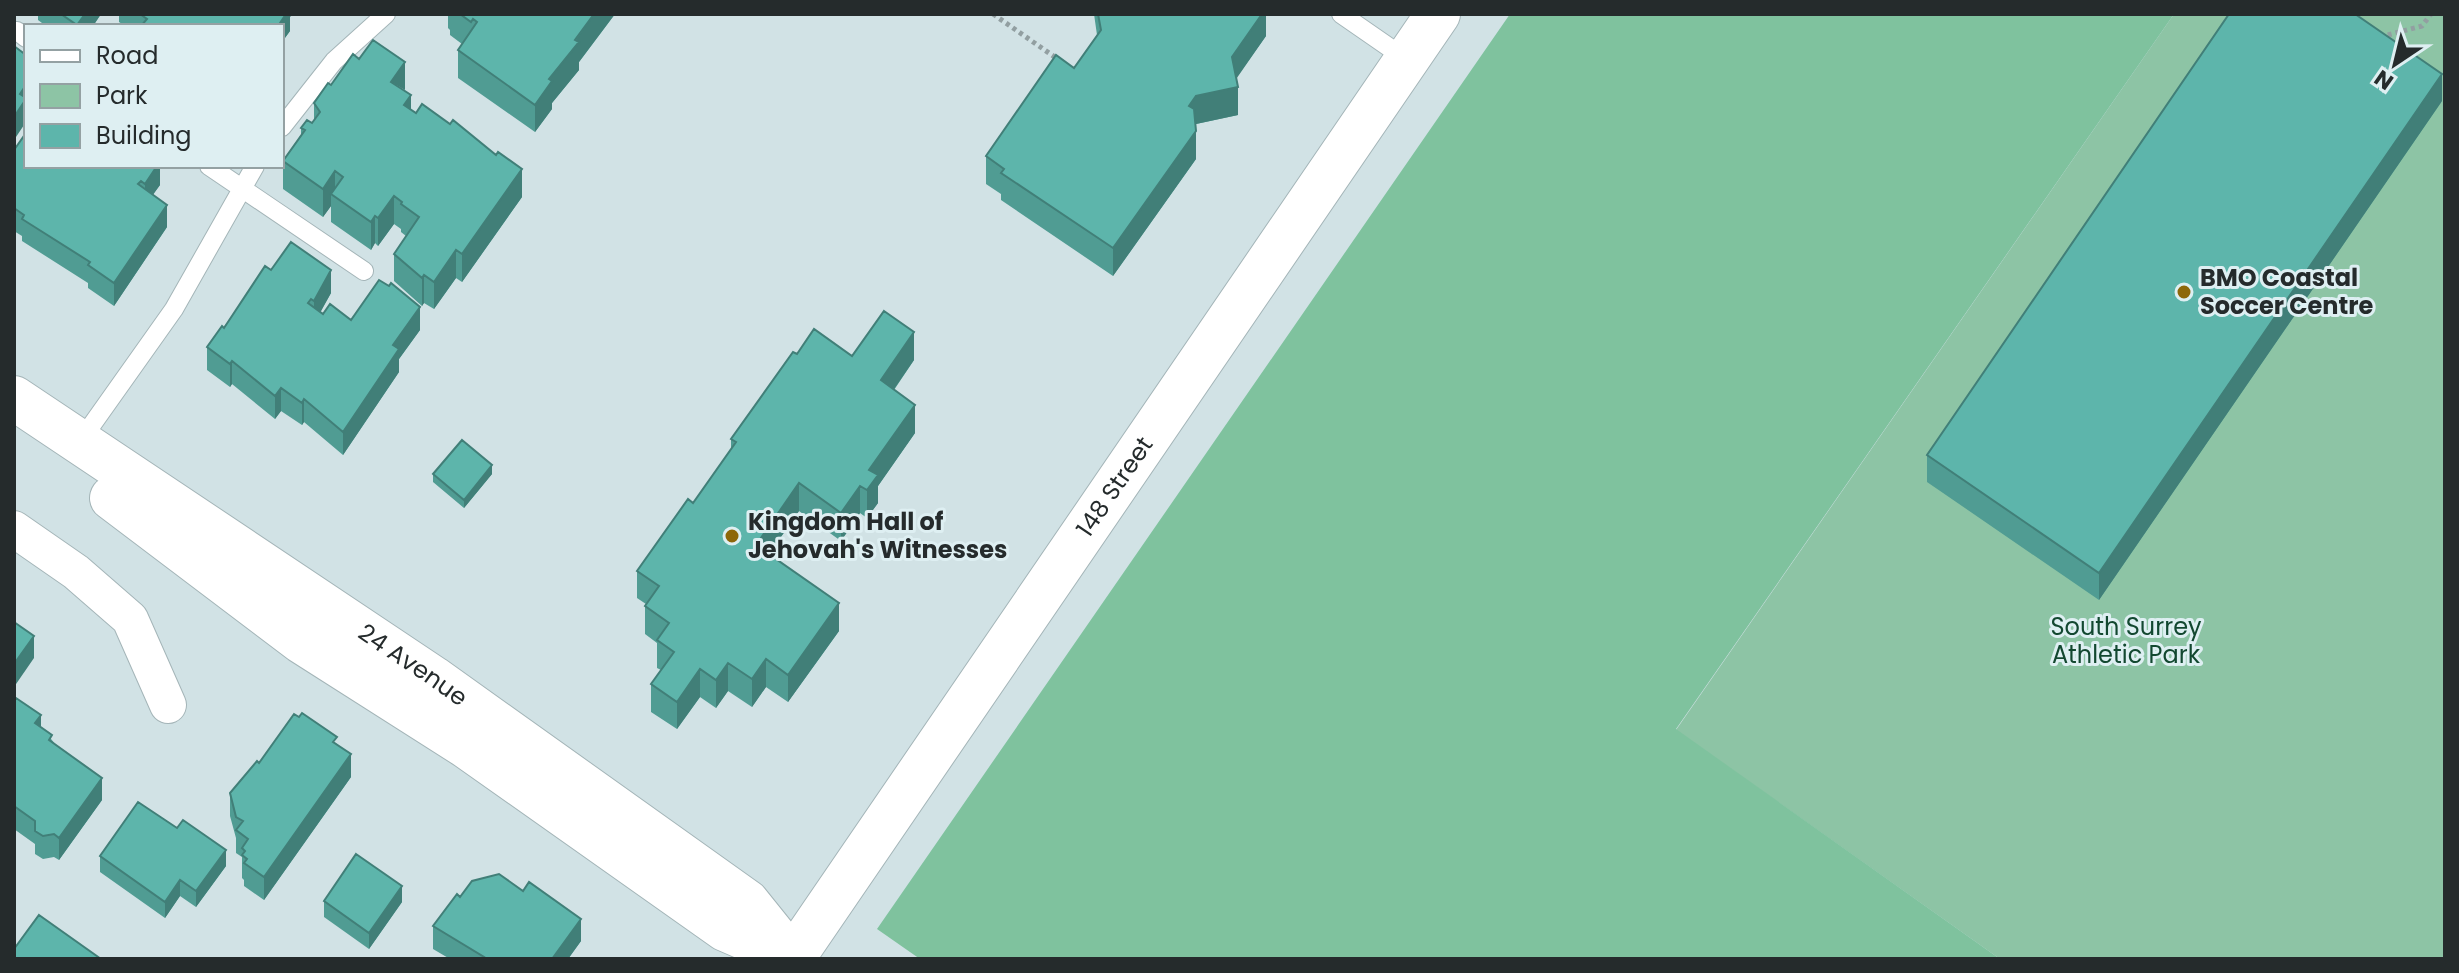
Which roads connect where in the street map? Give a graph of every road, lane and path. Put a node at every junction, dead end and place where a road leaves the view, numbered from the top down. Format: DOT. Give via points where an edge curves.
graph roads {
  1 [pos="386,14"];
  2 [pos="993,14"];
  3 [pos="1341,14"];
  4 [pos="1438,14"];
  5 [pos="2431,14"];
  6 [pos="2370,40"];
  7 [pos="1406,59"];
  8 [pos="1060,61"];
  9 [pos="284,124"];
  10 [pos="212,168"];
  11 [pos="254,168"];
  12 [pos="241,188"];
  13 [pos="364,271"];
  14 [pos="14,398"];
  15 [pos="14,425"];
  16 [pos="79,443"];
  17 [pos="14,529"];
  18 [pos="168,705"];
  19 [pos="793,959"];
  1 -- 9 [label="lane" via="334,61"];
  2 -- 8 [label="path"];
  3 -- 7 [label="lane"];
  4 -- 7 [label="main road, 148 Street"];
  5 -- 6 [label="path" via="2422,26"];
  7 -- 19 [label="main road, 148 Street"];
  10 -- 12 [label="lane"];
  11 -- 12 [label="lane"];
  12 -- 13 [label="lane"];
  12 -- 16 [label="lane" via="174,309"];
  14 -- 16 [label="main road, 24 Avenue"];
  15 -- 19 [label="main road, 24 Avenue" via="301,641 466,746 725,929"];
  16 -- 19 [label="main road, 24 Avenue" via="433,678 747,902"];
  17 -- 18 [label="street" via="76,572 130,619"];
}
